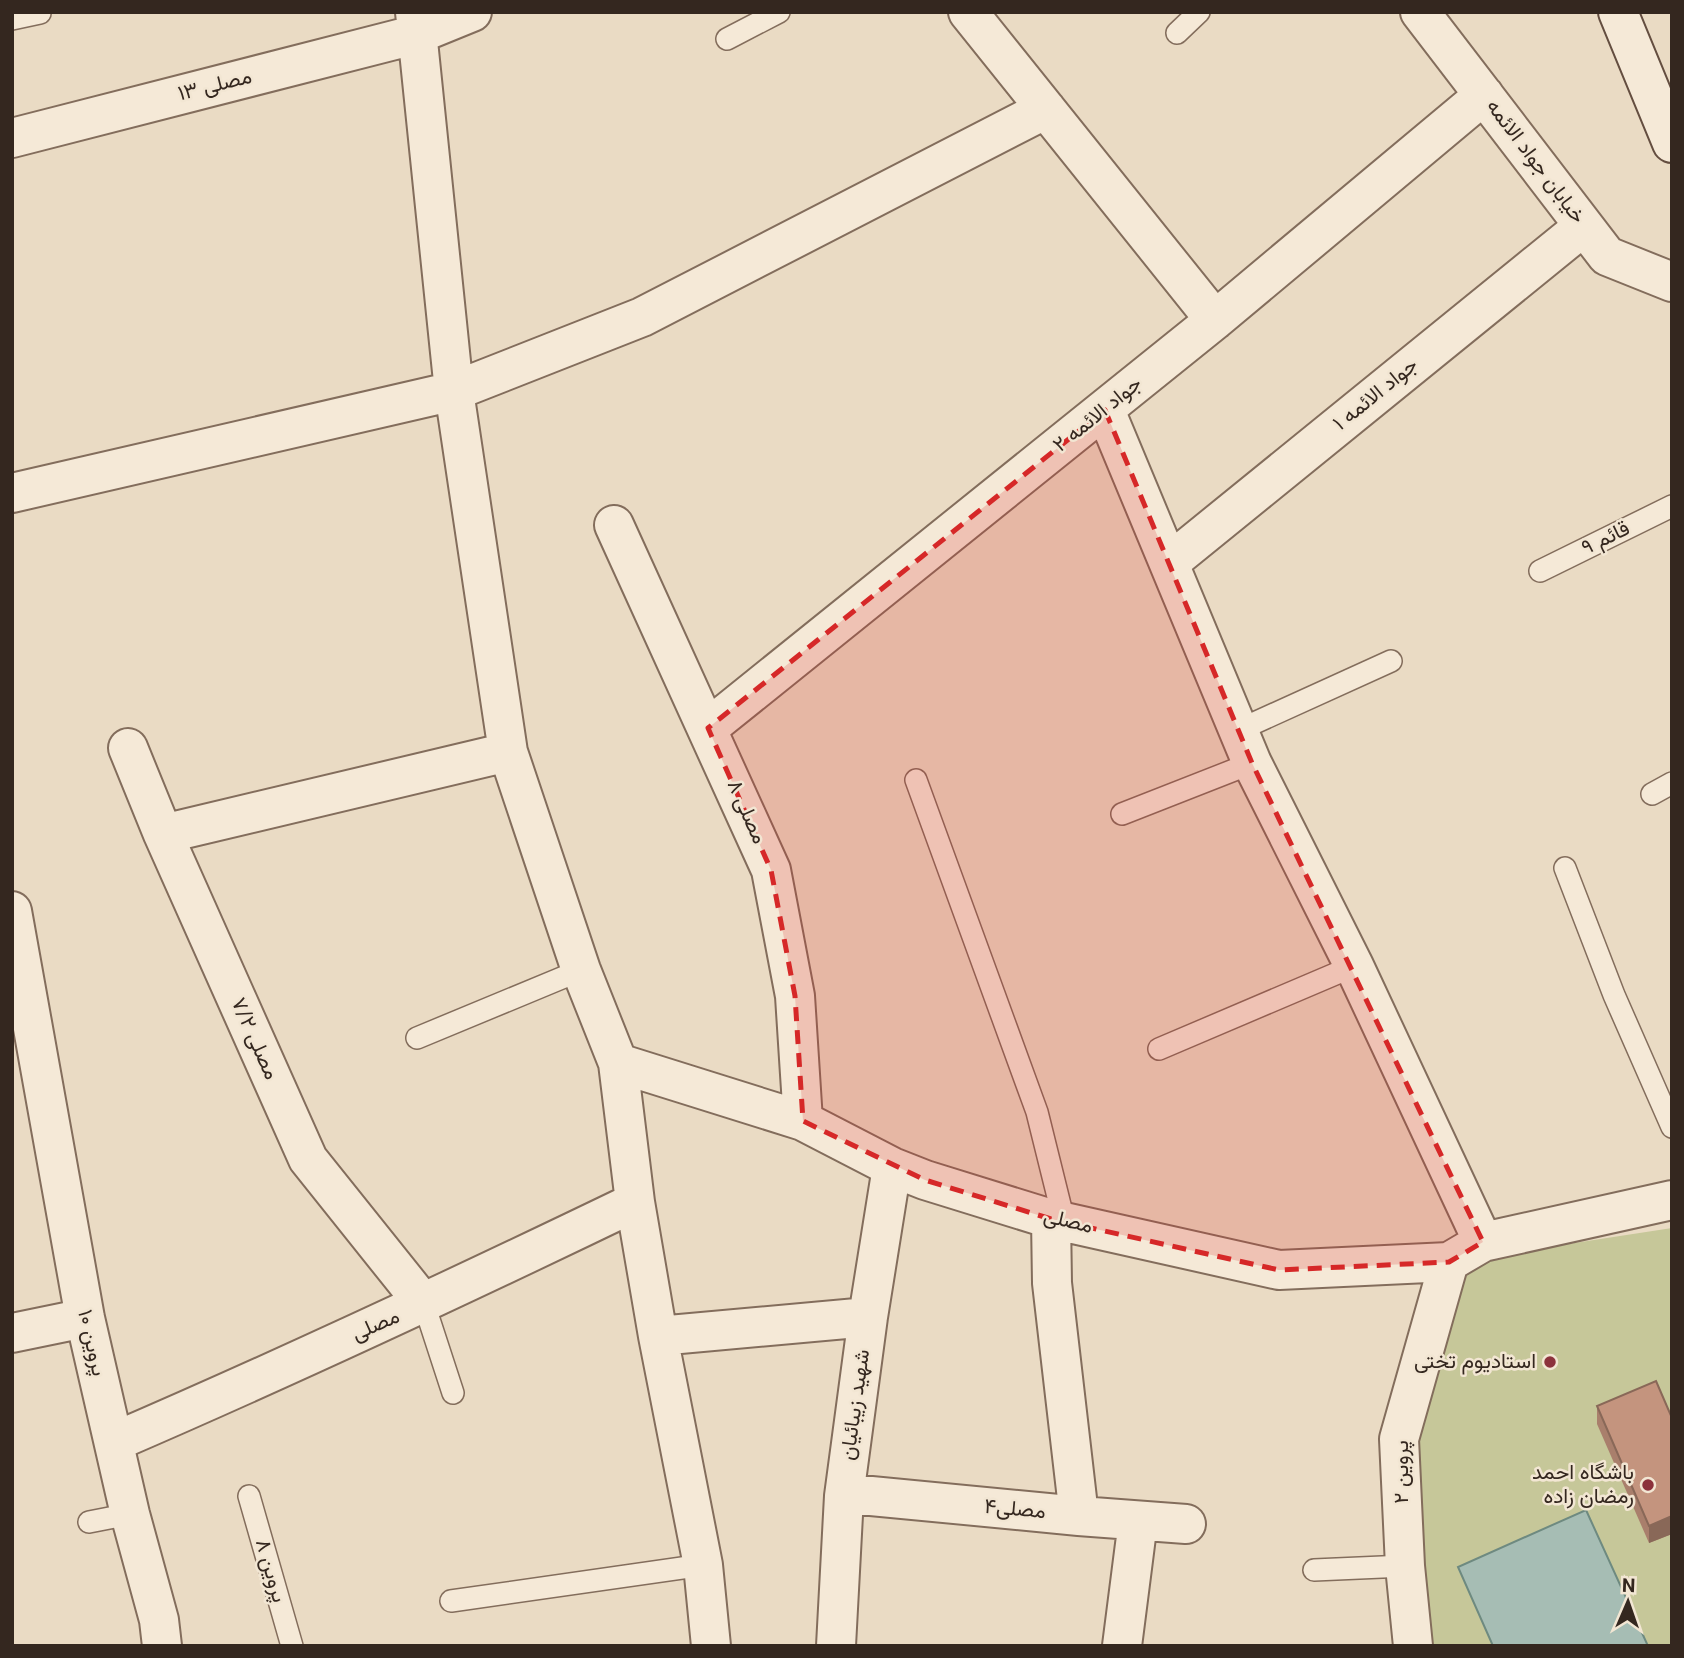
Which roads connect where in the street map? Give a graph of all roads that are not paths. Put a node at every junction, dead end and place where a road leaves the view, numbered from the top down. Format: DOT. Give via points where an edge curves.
graph roads {
  1 [pos="472,12"];
  2 [pos="779,12"];
  3 [pos="1199,12"];
  4 [pos="1420,12"];
  5 [pos="1618,12"];
  6 [pos="40,13"];
  7 [pos="12,19"];
  8 [pos="985,19"];
  9 [pos="416,23"];
  10 [pos="1177,33"];
  11 [pos="727,38"];
  12 [pos="1484,95"];
  13 [pos="1046,109"];
  14 [pos="12,138"];
  15 [pos="1672,143"];
  16 [pos="1584,226"];
  17 [pos="1672,282"];
  18 [pos="1215,320"];
  19 [pos="454,391"];
  20 [pos="1105,410"];
  21 [pos="12,493"];
  22 [pos="1672,506"];
  23 [pos="614,525"];
  24 [pos="1169,563"];
  25 [pos="1540,571"];
  26 [pos="1391,661"];
  27 [pos="708,729"];
  28 [pos="1245,746"];
  29 [pos="128,748"];
  30 [pos="508,752"];
  31 [pos="916,780"];
  32 [pos="1672,783"];
  33 [pos="1652,794"];
  34 [pos="1122,814"];
  35 [pos="163,834"];
  36 [pos="1565,868"];
  37 [pos="12,911"];
  38 [pos="1353,966"];
  39 [pos="581,970"];
  40 [pos="23,1038"];
  41 [pos="417,1038"];
  42 [pos="1159,1049"];
  43 [pos="618,1063"];
  44 [pos="803,1121"];
  45 [pos="1672,1127"];
  46 [pos="892,1167"];
  47 [pos="1672,1200"];
  48 [pos="635,1202"];
  49 [pos="1058,1220"];
  50 [pos="1483,1242"];
  51 [pos="1449,1262"];
  52 [pos="424,1304"];
  53 [pos="868,1317"];
  54 [pos="85,1318"];
  55 [pos="12,1333"];
  56 [pos="658,1336"];
  57 [pos="453,1393"];
  58 [pos="114,1442"];
  59 [pos="249,1496"];
  60 [pos="844,1496"];
  61 [pos="130,1514"];
  62 [pos="1079,1516"];
  63 [pos="1138,1521"];
  64 [pos="89,1522"];
  65 [pos="1186,1524"];
  66 [pos="703,1565"];
  67 [pos="1405,1566"];
  68 [pos="1314,1570"];
  69 [pos="450,1601"];
  70 [pos="162,1646"];
  71 [pos="292,1646"];
  72 [pos="712,1646"];
  73 [pos="835,1646"];
  74 [pos="1122,1646"];
  75 [pos="1413,1646"];
  1 -- 9 [label="street, مصلی ۱۳"];
  2 -- 11 [label="lane"];
  3 -- 10 [label="lane"];
  4 -- 12 [label="street, خیابان جواد الائمه"];
  5 -- 15 [label="street"];
  6 -- 7 [label="lane"];
  8 -- 13 [label="street"];
  9 -- 14 [label="street, مصلی ۱۳"];
  9 -- 19 [label="street"];
  12 -- 16 [label="street, خیابان جواد الائمه"];
  12 -- 18 [label="street, جواد الائمه ۲"];
  13 -- 18 [label="street"];
  13 -- 19 [label="street" via="642,317"];
  16 -- 17 [label="street, خیابان جواد الائمه" via="1607,256"];
  16 -- 24 [label="street, جواد الائمه ۱"];
  18 -- 20 [label="street, جواد الائمه ۲"];
  19 -- 21 [label="street"];
  19 -- 30 [label="street"];
  20 -- 24 [label="street"];
  20 -- 27 [label="street, جواد الائمه ۲"];
  22 -- 25 [label="lane, قائم ۹"];
  23 -- 27 [label="street, مصلی ۸"];
  24 -- 28 [label="street"];
  26 -- 28 [label="lane"];
  27 -- 44 [label="street, مصلی ۸" via="771,870 795,996"];
  28 -- 34 [label="lane"];
  28 -- 38 [label="street"];
  29 -- 35 [label="street, مصلی ۷/۲"];
  30 -- 35 [label="street"];
  30 -- 39 [label="street"];
  31 -- 49 [label="lane" via="1037,1112"];
  32 -- 33 [label="lane"];
  35 -- 52 [label="street, مصلی ۷/۲" via="308,1159"];
  36 -- 45 [label="lane"];
  37 -- 40 [label="street, پروین ۱۰"];
  38 -- 42 [label="lane"];
  38 -- 50 [label="street"];
  39 -- 41 [label="lane"];
  39 -- 43 [label="street"];
  40 -- 54 [label="street, پروین ۱۰"];
  43 -- 44 [label="street, مصلی"];
  43 -- 48 [label="street"];
  44 -- 46 [label="street, مصلی"];
  46 -- 49 [label="street, مصلی"];
  46 -- 53 [label="street, شهید زیبائیان"];
  47 -- 50 [label="street, مصلی"];
  48 -- 52 [label="street, مصلی"];
  48 -- 56 [label="street"];
  49 -- 51 [label="street, مصلی" via="1279,1270"];
  49 -- 62 [label="street" via="1052,1283"];
  50 -- 51 [label="street, مصلی"];
  51 -- 67 [label="street, پروین ۲" via="1399,1439"];
  52 -- 57 [label="lane"];
  52 -- 58 [label="street, مصلی"];
  53 -- 56 [label="street"];
  53 -- 60 [label="street, شهید زیبائیان"];
  54 -- 55 [label="street"];
  54 -- 58 [label="street, پروین ۱۰"];
  56 -- 66 [label="street"];
  58 -- 61 [label="street, پروین ۱۰"];
  59 -- 71 [label="lane, پروین ۸"];
  60 -- 62 [label="street, مصلی۴"];
  60 -- 73 [label="street, شهید زیبائیان"];
  61 -- 64 [label="lane"];
  61 -- 70 [label="street, پروین ۱۰"];
  62 -- 63 [label="street, مصلی۴"];
  63 -- 65 [label="street, مصلی۴"];
  63 -- 74 [label="street"];
  66 -- 69 [label="lane"];
  66 -- 72 [label="street"];
  67 -- 68 [label="lane"];
  67 -- 75 [label="street, پروین ۲"];
}
